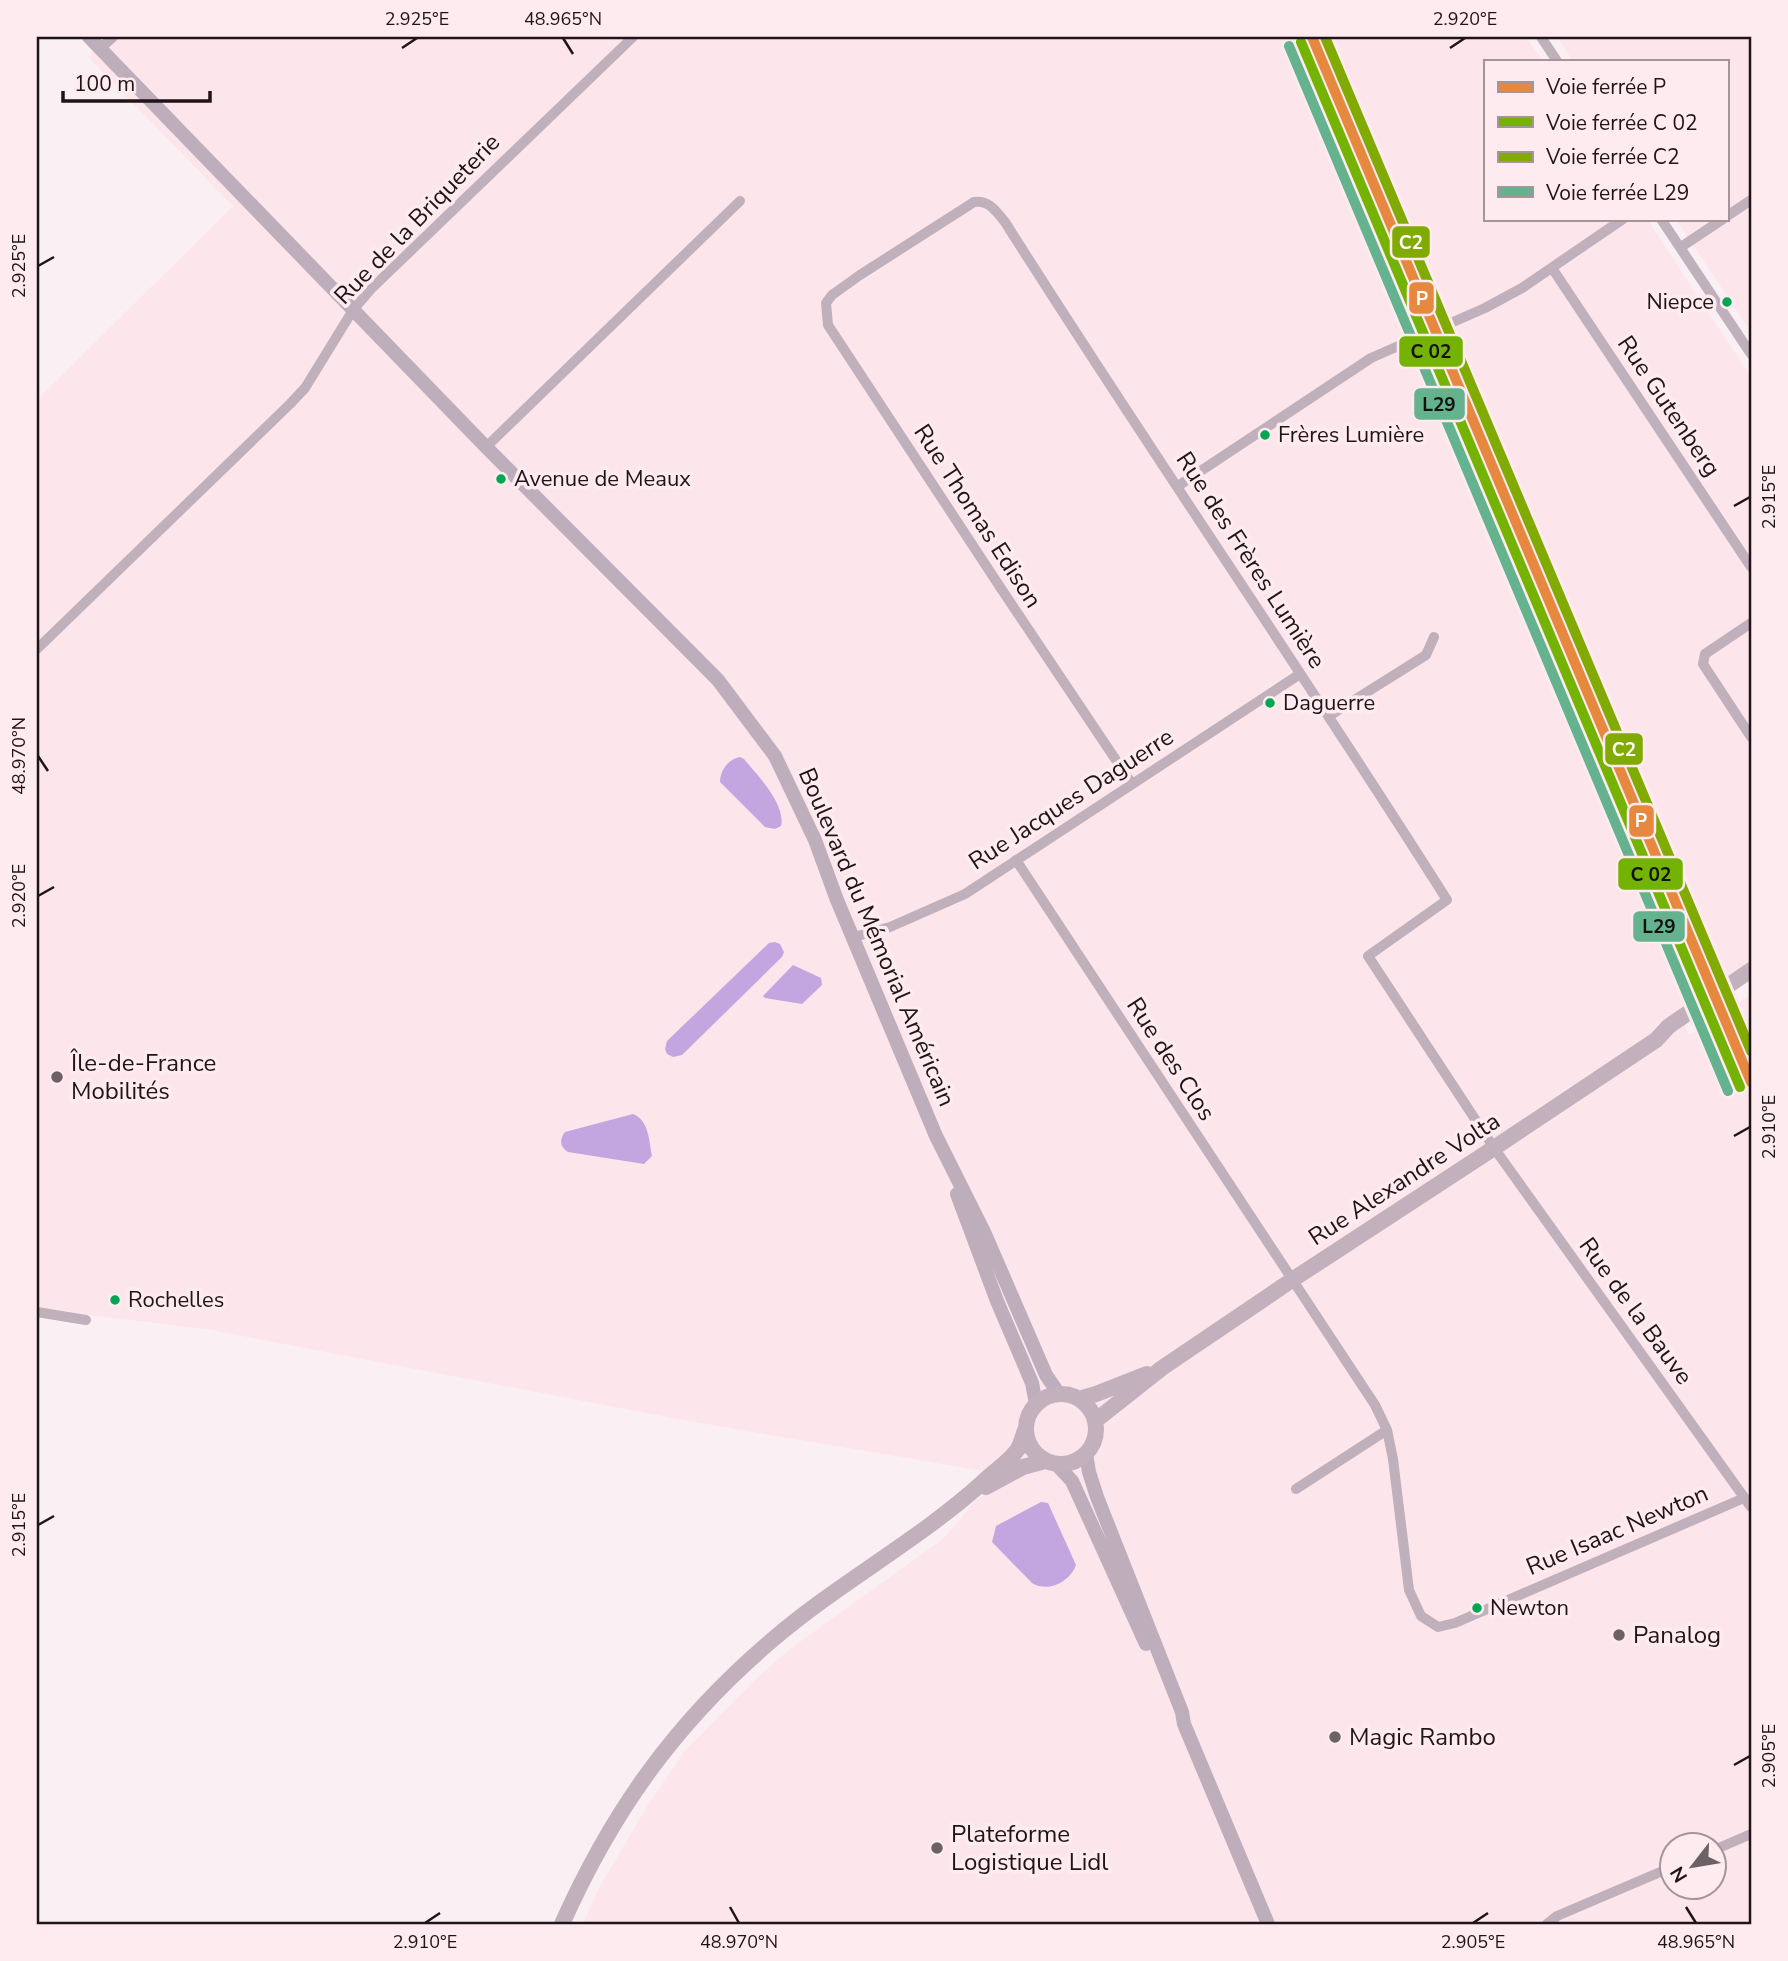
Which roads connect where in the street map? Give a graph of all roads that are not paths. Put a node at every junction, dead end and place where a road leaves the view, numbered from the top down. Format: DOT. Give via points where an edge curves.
graph roads {
  1 [pos="89,37"];
  2 [pos="113,37"];
  3 [pos="633,37"];
  4 [pos="1542,37"];
  5 [pos="101,48"];
  6 [pos="1557,60"];
  7 [pos="1751,200"];
  8 [pos="740,201"];
  9 [pos="1728,216"];
  10 [pos="1622,220"];
  11 [pos="1662,220"];
  12 [pos="1722,220"];
  13 [pos="1681,247"];
  14 [pos="1552,268"];
  15 [pos="860,275"];
  16 [pos="353,310"];
  17 [pos="1751,355"];
  18 [pos="486,447"];
  19 [pos="1178,486"];
  20 [pos="1751,568"];
  21 [pos="1751,623"];
  22 [pos="1434,637"];
  23 [pos="37,649"];
  24 [pos="1300,674"];
  25 [pos="1329,716"];
  26 [pos="1751,737"];
  27 [pos="1132,784"];
  28 [pos="1016,860"];
  29 [pos="854,937"];
  30 [pos="1751,970"];
  31 [pos="1751,983"];
  32 [pos="1672,1030"];
  33 [pos="936,1136"];
  34 [pos="1494,1148"];
  35 [pos="1292,1280"];
  36 [pos="37,1312"];
  37 [pos="86,1320"];
  38 [pos="1162,1368"];
  39 [pos="1059,1394"];
  40 [pos="1079,1399"];
  41 [pos="1036,1404"];
  42 [pos="1095,1421"];
  43 [pos="1026,1430"];
  44 [pos="1387,1430"];
  45 [pos="1086,1454"];
  46 [pos="1051,1463"];
  47 [pos="1296,1489"];
  48 [pos="965,1498"];
  49 [pos="1744,1498"];
  50 [pos="1751,1507"];
  51 [pos="1184,1724"];
  52 [pos="1751,1834"];
  53 [pos="1728,1844"];
  54 [pos="1658,1873"];
  55 [pos="562,1924"];
  56 [pos="1268,1924"];
  57 [pos="1547,1924"];
  1 -- 5 [label="street"];
  2 -- 5 [label="street"];
  3 -- 16 [label="street, Rue de la Briqueterie"];
  4 -- 6 [label="street"];
  5 -- 16 [label="street"];
  7 -- 9 [label="street"];
  8 -- 18 [label="street"];
  10 -- 14 [label="street"];
  11 -- 13 [label="street"];
  12 -- 13 [label="street"];
  13 -- 17 [label="street"];
  14 -- 19 [label="street" via="1485,308 1371,358"];
  14 -- 20 [label="street, Rue Gutenberg"];
  15 -- 19 [label="street, Rue des Frères Lumière" via="974,202 990,205"];
  15 -- 27 [label="street, Rue Thomas Edison" via="826,303 828,326"];
  16 -- 18 [label="street"];
  16 -- 23 [label="street, Rue de la Briqueterie" via="305,388"];
  18 -- 29 [label="street, Boulevard du Mémorial Américain" via="718,681 775,756"];
  19 -- 24 [label="street, Rue des Frères Lumière"];
  21 -- 26 [label="street" via="1702,659"];
  22 -- 25 [label="street" via="1426,655"];
  24 -- 25 [label="street, Rue des Frères Lumière"];
  24 -- 27 [label="street, Rue Jacques Daguerre"];
  25 -- 34 [label="street, Rue des Frères Lumière" via="1447,900 1368,956"];
  27 -- 28 [label="street, Rue Jacques Daguerre"];
  28 -- 29 [label="street, Rue Jacques Daguerre" via="965,894 890,927"];
  28 -- 35 [label="street, Rue des Clos"];
  29 -- 33 [label="street, Boulevard du Mémorial Américain"];
  30 -- 32 [label="main road"];
  31 -- 32 [label="main road"];
  32 -- 34 [label="main road, Rue Alexandre Volta"];
  33 -- 39 [label="street" via="985,1234 1046,1375"];
  33 -- 41 [label="street" via="971,1236 1032,1383"];
  34 -- 35 [label="main road, Rue Alexandre Volta"];
  34 -- 49 [label="street, Rue de la Bauve"];
  35 -- 38 [label="main road, Rue Alexandre Volta"];
  35 -- 44 [label="street, Rue Isaac Newton"];
  36 -- 37 [label="street"];
  38 -- 40 [label="main road, Rue Alexandre Volta"];
  38 -- 42 [label="main road, Rue Alexandre Volta"];
  39 -- 40 [label="main road"];
  39 -- 41 [label="main road"];
  40 -- 42 [label="main road"];
  41 -- 43 [label="main road"];
  42 -- 45 [label="main road" via="1095,1439"];
  43 -- 46 [label="main road" via="1031,1448"];
  43 -- 48 [label="main road" via="1012,1457"];
  44 -- 47 [label="street"];
  44 -- 49 [label="street, Rue Isaac Newton" via="1409,1590 1421,1616 1438,1627"];
  45 -- 46 [label="main road" via="1068,1464"];
  45 -- 51 [label="street" via="1092,1482"];
  46 -- 48 [label="main road" via="1023,1467"];
  46 -- 51 [label="street" via="1072,1481"];
  48 -- 55 [label="main road" via="807,1612 699,1709 639,1783 610,1828"];
  49 -- 50 [label="street, Rue de la Bauve"];
  51 -- 56 [label="street"];
  52 -- 53 [label="street"];
  54 -- 57 [label="street"];
}
